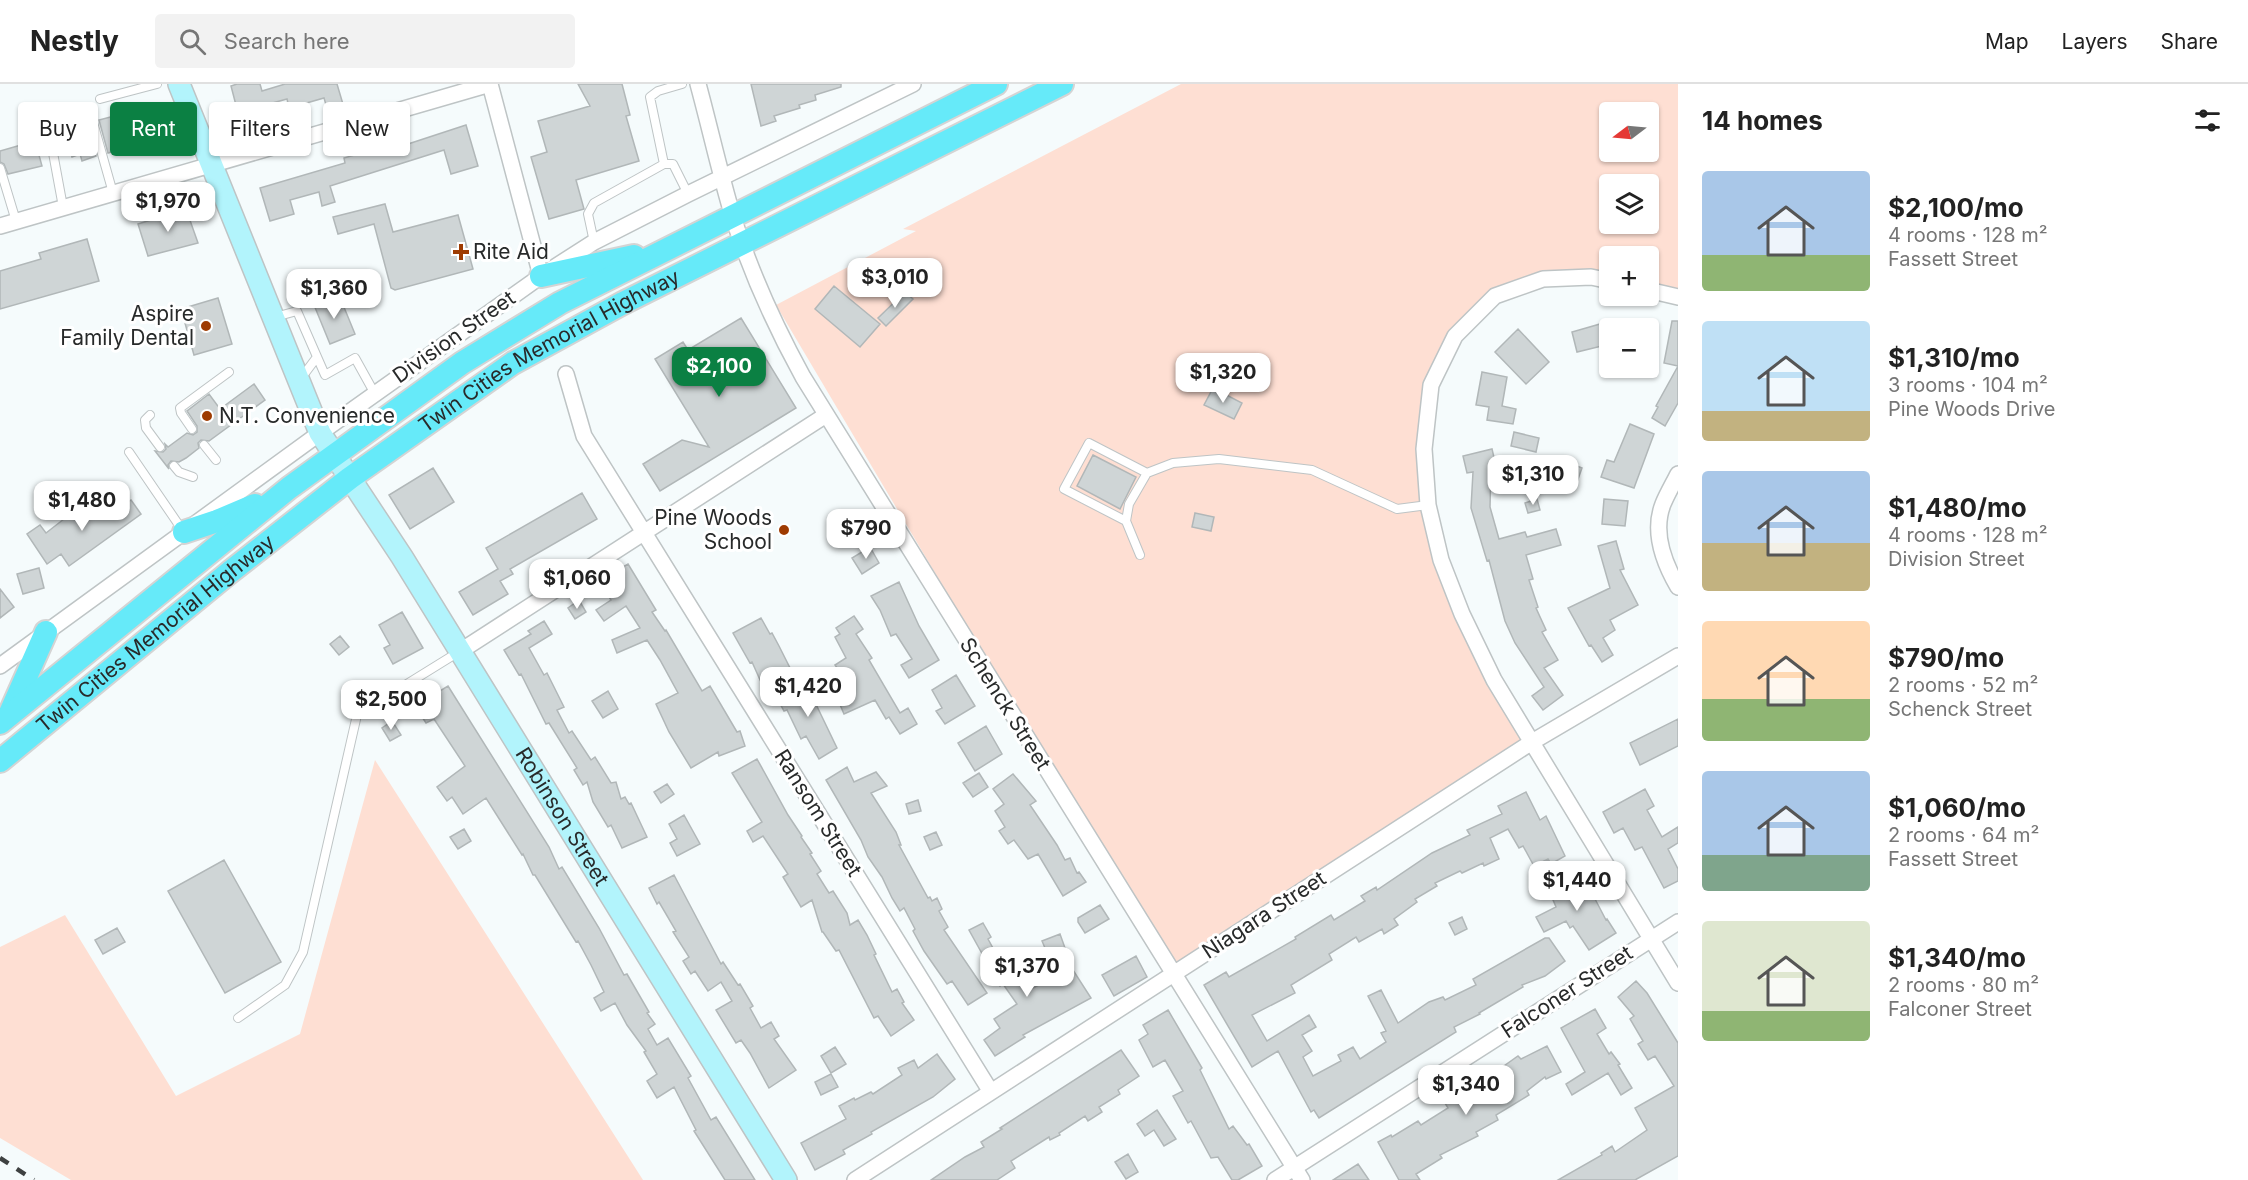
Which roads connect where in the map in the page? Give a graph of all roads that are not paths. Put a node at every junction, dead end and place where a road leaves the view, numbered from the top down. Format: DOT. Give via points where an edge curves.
graph roads {
  1 [pos="157,84"];
  2 [pos="180,84"];
  3 [pos="490,84"];
  4 [pos="682,84"];
  5 [pos="698,84"];
  6 [pos="913,84"];
  7 [pos="996,84"];
  8 [pos="1062,84"];
  9 [pos="883,90"];
  10 [pos="100,99"];
  11 [pos="98,141"];
  12 [pos="54,156"];
  13 [pos="212,164"];
  14 [pos="664,164"];
  15 [pos="0,168"];
  16 [pos="723,178"];
  17 [pos="112,193"];
  18 [pos="688,194"];
  19 [pos="63,207"];
  20 [pos="733,216"];
  21 [pos="16,221"];
  22 [pos="0,226"];
  23 [pos="594,242"];
  24 [pos="743,244"];
  25 [pos="665,249"];
  26 [pos="541,276"];
  27 [pos="1599,279"];
  28 [pos="1659,293"];
  29 [pos="1678,297"];
  30 [pos="274,318"];
  31 [pos="317,357"];
  32 [pos="229,372"];
  33 [pos="566,374"];
  34 [pos="299,381"];
  35 [pos="375,394"];
  36 [pos="150,415"];
  37 [pos="826,415"];
  38 [pos="192,429"];
  39 [pos="320,433"];
  40 [pos="204,445"];
  41 [pos="160,447"];
  42 [pos="129,452"];
  43 [pos="334,455"];
  44 [pos="216,460"];
  45 [pos="174,466"];
  46 [pos="1147,473"];
  47 [pos="1678,474"];
  48 [pos="193,477"];
  49 [pos="350,478"];
  50 [pos="288,488"];
  51 [pos="1428,505"];
  52 [pos="1126,521"];
  53 [pos="184,532"];
  54 [pos="643,532"];
  55 [pos="1140,555"];
  56 [pos="1678,587"];
  57 [pos="46,632"];
  58 [pos="459,652"];
  59 [pos="1678,656"];
  60 [pos="0,666"];
  61 [pos="4,720"];
  62 [pos="1532,742"];
  63 [pos="0,761"];
  64 [pos="1678,922"];
  65 [pos="1651,939"];
  66 [pos="1173,974"];
  67 [pos="1678,983"];
  68 [pos="238,1018"];
  69 [pos="991,1092"];
  70 [pos="1298,1174"];
  71 [pos="786,1180"];
  72 [pos="855,1180"];
  73 [pos="1275,1180"];
  1 -- 10 [label="lane"];
  2 -- 13 [label="street, Robinson Street"];
  3 -- 13 [label="street"];
  3 -- 26 [label="street"];
  4 -- 14 [label="lane" via="658,91 650,98"];
  5 -- 16 [label="street, Schenck Street"];
  6 -- 9 [label="street, Division Street"];
  7 -- 20 [label="main road, Twin Cities Memorial Highway"];
  8 -- 24 [label="main road, Twin Cities Memorial Highway"];
  9 -- 16 [label="street, Division Street"];
  11 -- 17 [label="lane"];
  12 -- 19 [label="lane"];
  13 -- 17 [label="street"];
  13 -- 30 [label="street, Robinson Street"];
  14 -- 18 [label="lane" via="673,164"];
  14 -- 23 [label="lane" via="594,203 588,214"];
  15 -- 21 [label="lane"];
  16 -- 18 [label="street, Division Street"];
  16 -- 20 [label="street, Schenck Street"];
  17 -- 19 [label="street"];
  18 -- 23 [label="street, Division Street"];
  19 -- 21 [label="street"];
  20 -- 24 [label="street, Schenck Street"];
  20 -- 25 [label="main road, Twin Cities Memorial Highway"];
  21 -- 22 [label="street"];
  23 -- 26 [label="street, Division Street"];
  24 -- 37 [label="street, Schenck Street" via="784,342"];
  24 -- 49 [label="main road, Twin Cities Memorial Highway" via="513,363"];
  25 -- 26 [label="main road"];
  25 -- 43 [label="main road, Twin Cities Memorial Highway" via="560,303 462,363"];
  26 -- 35 [label="street, Division Street"];
  27 -- 51 [label="street" via="1543,279 1496,296 1455,336 1431,385 1424,449"];
  28 -- 29 [label="street"];
  30 -- 31 [label="lane" via="297,311"];
  30 -- 34 [label="street, Robinson Street"];
  31 -- 34 [label="lane"];
  31 -- 35 [label="lane" via="325,375 355,358"];
  32 -- 38 [label="lane" via="180,408"];
  33 -- 54 [label="street, Ransom Street" via="584,436"];
  34 -- 39 [label="street, Robinson Street"];
  35 -- 39 [label="street, Division Street"];
  36 -- 41 [label="lane" via="144,423"];
  37 -- 54 [label="street"];
  37 -- 66 [label="street, Schenck Street"];
  39 -- 43 [label="street, Robinson Street"];
  39 -- 53 [label="street, Division Street"];
  40 -- 44 [label="lane"];
  42 -- 53 [label="lane"];
  43 -- 49 [label="street, Robinson Street"];
  43 -- 50 [label="main road, Twin Cities Memorial Highway"];
  45 -- 48 [label="lane"];
  46 -- 51 [label="lane" via="1173,463 1219,459 1312,470 1397,509"];
  46 -- 52 [label="lane" via="1130,504"];
  46 -- 52 [label="lane" via="1089,443 1064,489"];
  47 -- 56 [label="street" via="1662,506 1659,537 1667,567"];
  49 -- 58 [label="street, Robinson Street"];
  49 -- 63 [label="main road, Twin Cities Memorial Highway"];
  50 -- 53 [label="main road"];
  50 -- 61 [label="main road, Twin Cities Memorial Highway"];
  51 -- 62 [label="street" via="1441,560 1462,614 1494,680"];
  52 -- 55 [label="lane"];
  53 -- 57 [label="street, Division Street"];
  54 -- 58 [label="street"];
  54 -- 69 [label="street, Ransom Street"];
  57 -- 60 [label="street, Division Street"];
  57 -- 61 [label="main road"];
  58 -- 68 [label="lane" via="357,715 303,952 285,985"];
  58 -- 71 [label="street, Robinson Street"];
  59 -- 62 [label="street, Niagara Street"];
  62 -- 65 [label="street"];
  62 -- 66 [label="street, Niagara Street"];
  64 -- 65 [label="street, Falconer Street"];
  65 -- 67 [label="street"];
  65 -- 70 [label="street, Falconer Street"];
  66 -- 69 [label="street, Niagara Street"];
  66 -- 70 [label="street, Schenck Street"];
  69 -- 72 [label="street, Niagara Street"];
  70 -- 73 [label="street, Falconer Street"];
}
